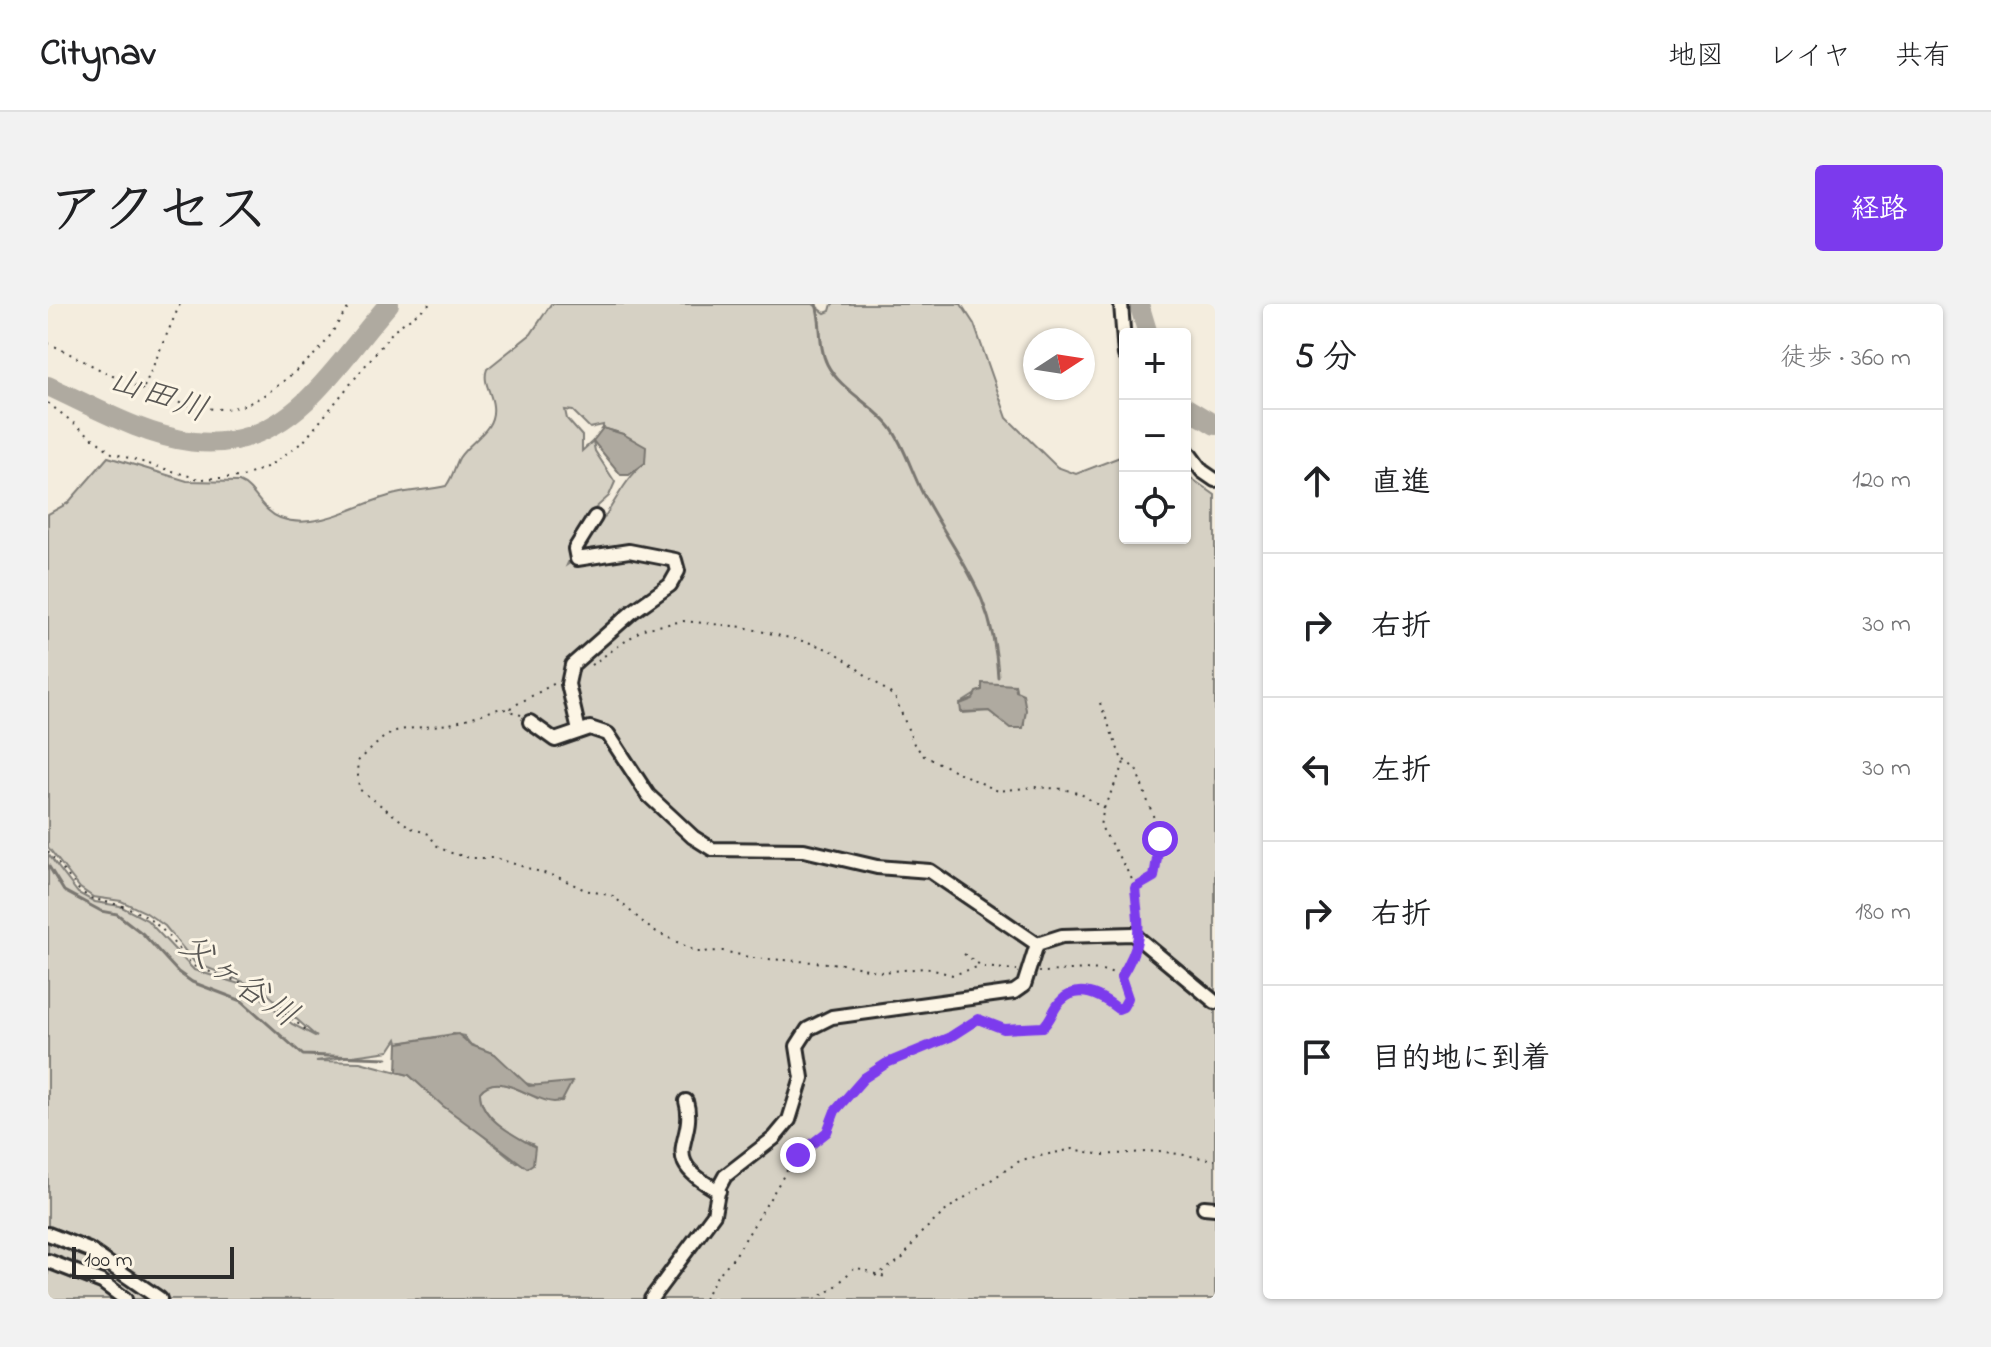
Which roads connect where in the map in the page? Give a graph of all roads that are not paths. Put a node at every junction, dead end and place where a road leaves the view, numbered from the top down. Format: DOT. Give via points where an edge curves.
graph roads {
  1 [pos="1121,304"];
  2 [pos="1123,328"];
  3 [pos="1191,456"];
  4 [pos="1215,480"];
  5 [pos="595,517"];
  6 [pos="530,722"];
  7 [pos="579,731"];
  8 [pos="1037,944"];
  9 [pos="1215,1002"];
  10 [pos="686,1101"];
  11 [pos="719,1191"];
  12 [pos="48,1234"];
  13 [pos="48,1261"];
  14 [pos="125,1299"];
  15 [pos="160,1299"];
  16 [pos="651,1299"];
  1 -- 2 [label="street"];
  3 -- 4 [label="street"];
  5 -- 7 [label="street" via="575,549 577,559 645,551 675,560 678,571 670,585 578,657 568,677"];
  6 -- 7 [label="street" via="555,740"];
  7 -- 8 [label="street" via="600,729 615,739 648,795 704,845 725,851 804,850 877,867 930,871"];
  8 -- 9 [label="street" via="1062,936 1140,937"];
  8 -- 11 [label="street" via="1024,985 1014,992 832,1017 808,1029 797,1046 802,1078 789,1120 725,1176"];
  10 -- 11 [label="street" via="690,1114 681,1142 683,1157 702,1181"];
  11 -- 16 [label="street" via="714,1214"];
  12 -- 15 [label="street" via="89,1250"];
  13 -- 14 [label="street" via="102,1282"];
}
